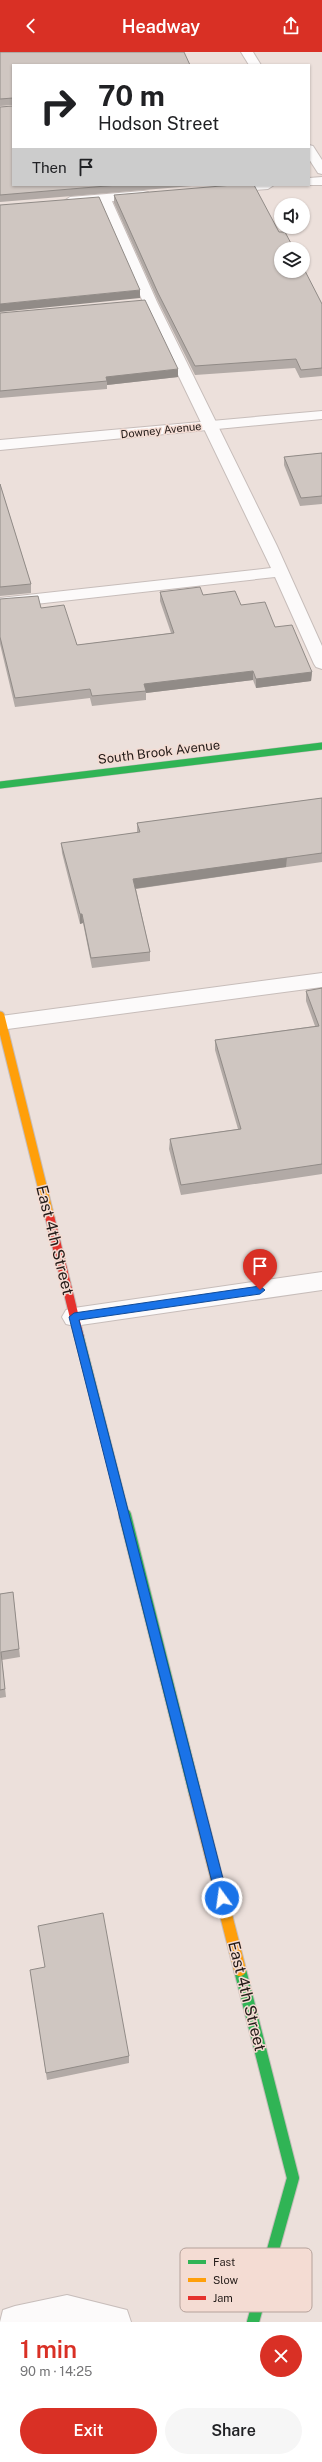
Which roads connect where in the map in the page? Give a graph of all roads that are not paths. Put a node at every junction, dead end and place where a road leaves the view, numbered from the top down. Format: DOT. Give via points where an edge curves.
graph roads {
  1 [pos="247,52"];
  2 [pos="254,64"];
  3 [pos="310,151"];
  4 [pos="322,170"];
  5 [pos="322,181"];
  6 [pos="310,182"];
  7 [pos="257,186"];
  8 [pos="214,190"];
  9 [pos="160,194"];
  10 [pos="105,198"];
  11 [pos="60,202"];
  12 [pos="150,302"];
  13 [pos="135,304"];
  14 [pos="322,415"];
  15 [pos="210,425"];
  16 [pos="0,445"];
  17 [pos="280,572"];
  18 [pos="0,603"];
  19 [pos="322,664"];
  20 [pos="322,746"];
  21 [pos="0,785"];
  22 [pos="322,980"];
  23 [pos="1,1020"];
  24 [pos="322,1281"];
  25 [pos="74,1317"];
  26 [pos="274,2248"];
  27 [pos="256,2312"];
  28 [pos="15,2322"];
  29 [pos="114,2322"];
  30 [pos="253,2322"];
  1 -- 2 [label="street"];
  3 -- 4 [label="street"];
  5 -- 6 [label="street"];
  7 -- 8 [label="street"];
  9 -- 10 [label="street"];
  10 -- 11 [label="street"];
  10 -- 12 [label="lane"];
  12 -- 13 [label="lane"];
  12 -- 15 [label="lane"];
  14 -- 15 [label="street, Downey Avenue"];
  15 -- 16 [label="street, Downey Avenue"];
  15 -- 17 [label="lane"];
  17 -- 18 [label="lane"];
  17 -- 19 [label="lane"];
  20 -- 21 [label="street, South Brook Avenue"];
  22 -- 23 [label="lane"];
  23 -- 25 [label="street, East 4th Street"];
  24 -- 25 [label="street"];
  25 -- 26 [label="street, East 4th Street" via="293,2178"];
  27 -- 30 [label="street, East 4th Street"];
  28 -- 29 [label="street" via="67,2311"];
}
